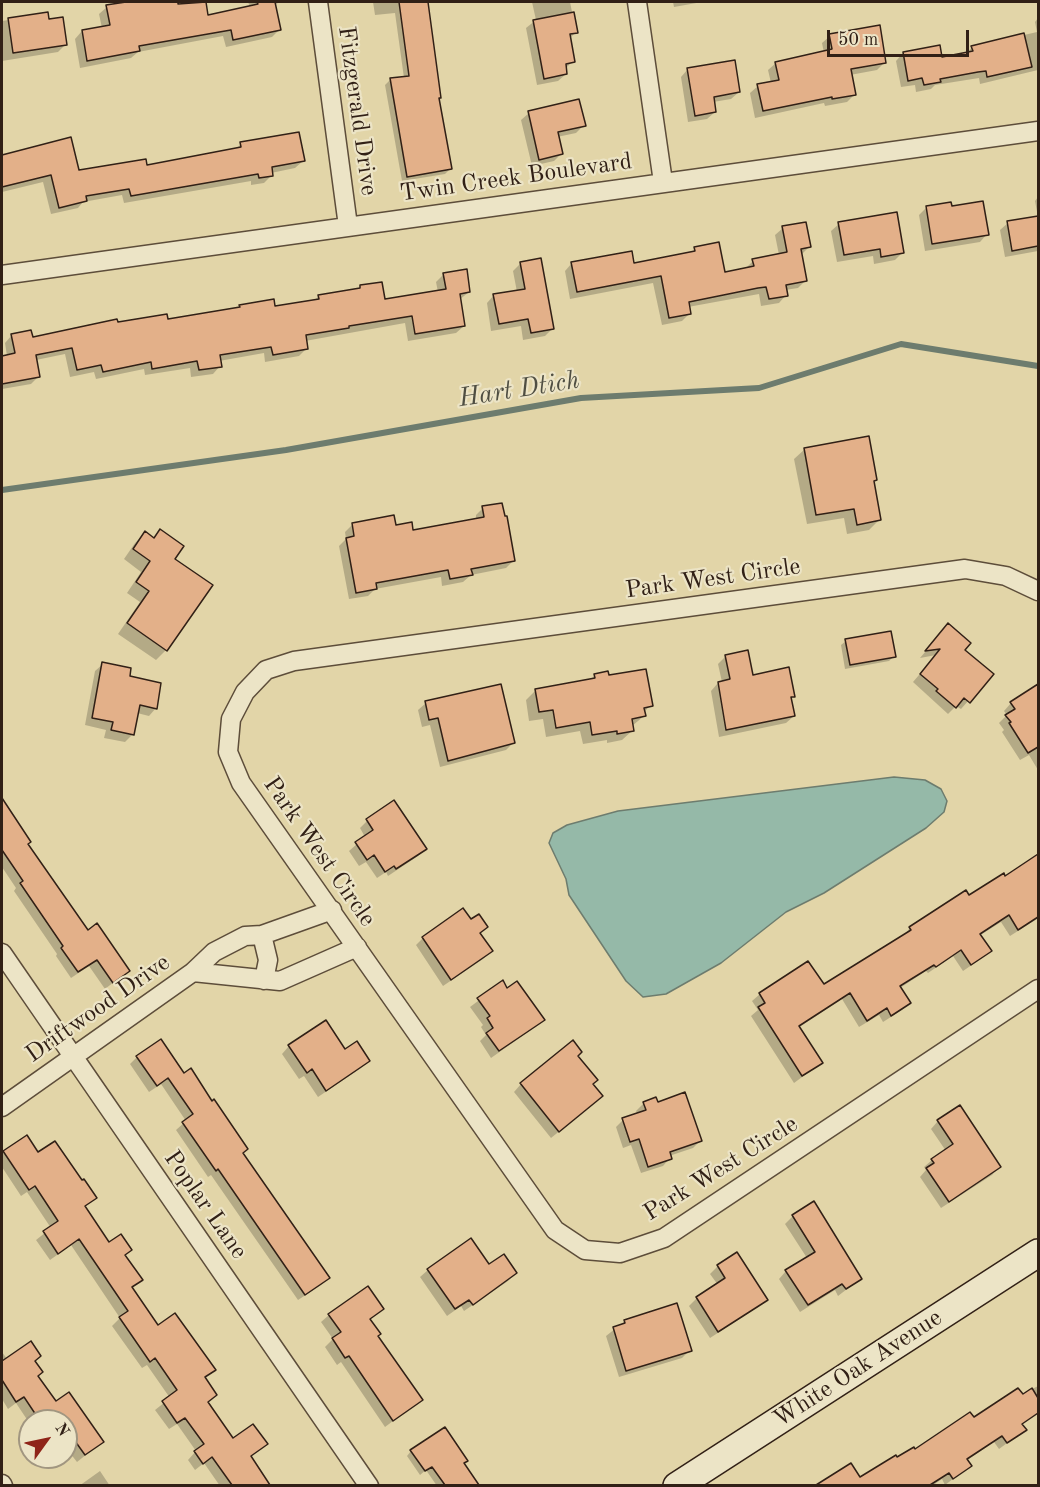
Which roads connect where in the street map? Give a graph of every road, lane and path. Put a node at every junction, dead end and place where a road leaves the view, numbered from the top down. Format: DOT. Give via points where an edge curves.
graph roads {
  1 [pos="318,2"];
  2 [pos="637,2"];
  3 [pos="1038,131"];
  4 [pos="663,182"];
  5 [pos="348,226"];
  6 [pos="2,275"];
  7 [pos="1038,591"];
  8 [pos="332,910"];
  9 [pos="262,935"];
  10 [pos="357,947"];
  11 [pos="2,953"];
  12 [pos="193,972"];
  13 [pos="264,980"];
  14 [pos="1038,989"];
  15 [pos="74,1056"];
  16 [pos="2,1107"];
  17 [pos="1038,1253"];
  18 [pos="369,1485"];
  19 [pos="677,1485"];
  1 -- 5 [label="street, Fitzgerald Drive"];
  2 -- 4 [label="street"];
  3 -- 4 [label="street, Twin Creek Boulevard"];
  4 -- 5 [label="street, Twin Creek Boulevard"];
  5 -- 6 [label="street, Twin Creek Boulevard"];
  7 -- 8 [label="street, Park West Circle" via="1006,576 965,569 306,659 266,670 245,692 231,719 228,752 240,783"];
  8 -- 9 [label="street, Driftwood Drive"];
  8 -- 10 [label="street, Park West Circle"];
  9 -- 12 [label="street, Driftwood Drive" via="245,936 214,951"];
  9 -- 13 [label="street" via="268,960"];
  10 -- 13 [label="street, Driftwood Drive" via="280,981"];
  10 -- 14 [label="street, Park West Circle" via="555,1230 585,1250 620,1253 664,1238"];
  11 -- 15 [label="street, Poplar Lane"];
  12 -- 13 [label="street, Driftwood Drive"];
  12 -- 15 [label="street, Driftwood Drive"];
  15 -- 16 [label="street, Driftwood Drive"];
  15 -- 18 [label="street, Poplar Lane"];
  17 -- 19 [label="street, White Oak Avenue"];
}
